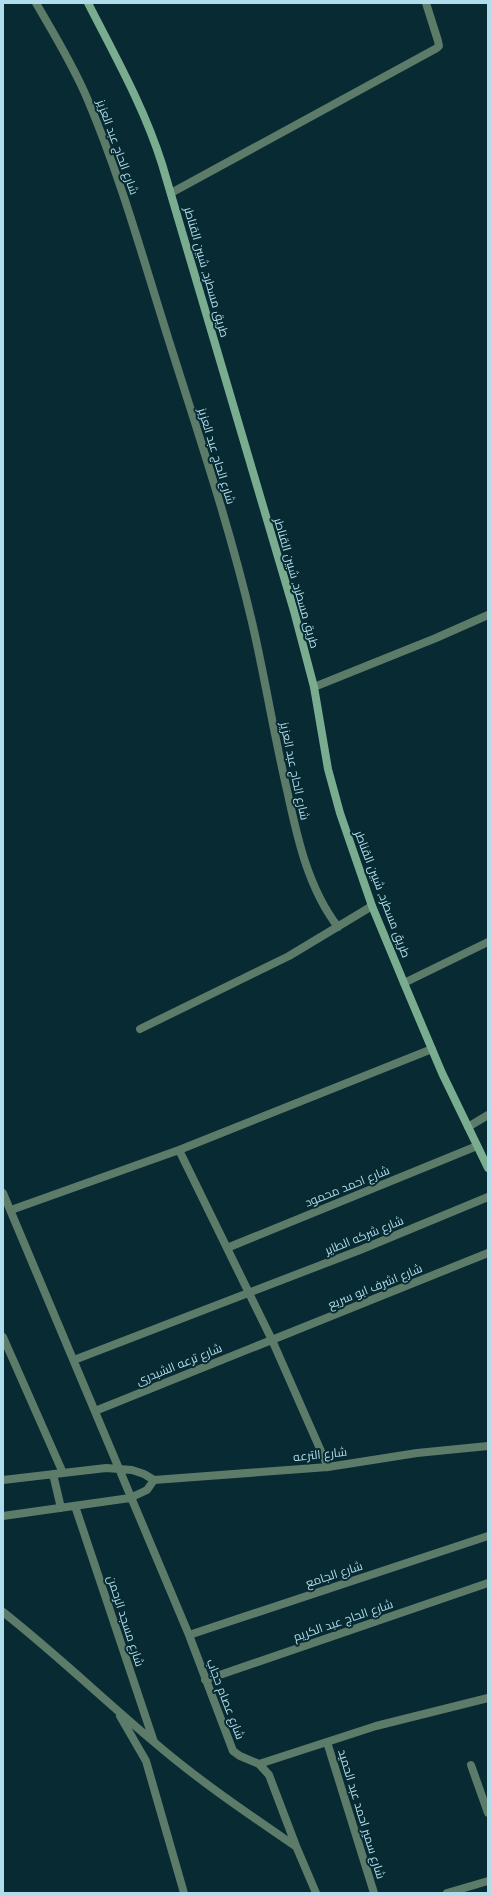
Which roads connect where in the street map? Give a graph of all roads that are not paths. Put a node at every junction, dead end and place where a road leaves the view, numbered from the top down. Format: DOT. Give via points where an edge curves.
graph roads {
  1 [pos="36,3"];
  2 [pos="88,3"];
  3 [pos="426,3"];
  4 [pos="171,193"];
  5 [pos="488,615"];
  6 [pos="314,687"];
  7 [pos="372,906"];
  8 [pos="338,927"];
  9 [pos="488,942"];
  10 [pos="404,983"];
  11 [pos="140,1029"];
  12 [pos="432,1049"];
  13 [pos="488,1114"];
  14 [pos="468,1127"];
  15 [pos="477,1146"];
  16 [pos="179,1150"];
  17 [pos="488,1168"];
  18 [pos="3,1193"];
  19 [pos="488,1197"];
  20 [pos="11,1210"];
  21 [pos="227,1248"];
  22 [pos="488,1253"];
  23 [pos="248,1293"];
  24 [pos="3,1337"];
  25 [pos="272,1340"];
  26 [pos="74,1360"];
  27 [pos="95,1411"];
  28 [pos="488,1446"];
  29 [pos="328,1466"];
  30 [pos="120,1470"];
  31 [pos="64,1473"];
  32 [pos="53,1474"];
  33 [pos="3,1480"];
  34 [pos="154,1480"];
  35 [pos="130,1498"];
  36 [pos="75,1506"];
  37 [pos="61,1508"];
  38 [pos="3,1516"];
  39 [pos="488,1536"];
  40 [pos="488,1583"];
  41 [pos="3,1612"];
  42 [pos="188,1635"];
  43 [pos="205,1680"];
  44 [pos="488,1698"];
  45 [pos="117,1710"];
  46 [pos="327,1742"];
  47 [pos="154,1743"];
  48 [pos="259,1764"];
  49 [pos="471,1765"];
  50 [pos="488,1813"];
  51 [pos="296,1846"];
  52 [pos="488,1881"];
  53 [pos="184,1893"];
  54 [pos="316,1893"];
  55 [pos="374,1893"];
  56 [pos="447,1893"];
  1 -- 8 [label="street, شارع الحاج عبد العزيز" via="87,97 130,216 241,576 295,826 320,900"];
  2 -- 4 [label="main road, طريق مسطرد, شبين القناطر" via="152,132"];
  3 -- 4 [label="street" via="438,41 437,48"];
  4 -- 6 [label="main road, طريق مسطرد, شبين القناطر"];
  5 -- 6 [label="street"];
  6 -- 7 [label="main road, طريق مسطرد, شبين القناطر" via="328,769"];
  7 -- 8 [label="street"];
  7 -- 10 [label="main road, طريق مسطرد, شبين القناطر"];
  8 -- 11 [label="street" via="289,956"];
  9 -- 10 [label="street"];
  10 -- 12 [label="main road, طريق مسطرد, شبين القناطر"];
  12 -- 14 [label="main road, طريق مسطرد, شبين القناطر"];
  12 -- 16 [label="street"];
  13 -- 14 [label="street"];
  14 -- 15 [label="main road, طريق مسطرد, شبين القناطر"];
  15 -- 17 [label="main road, طريق مسطرد, شبين القناطر"];
  15 -- 21 [label="street, شارع احمد محمود"];
  16 -- 20 [label="street"];
  16 -- 21 [label="street"];
  18 -- 20 [label="street, شارع عصام حجاب"];
  19 -- 23 [label="street, شارع شركه الطاير"];
  20 -- 26 [label="street, شارع عصام حجاب"];
  21 -- 23 [label="street"];
  22 -- 25 [label="street, شارع اشرف ابو سريع"];
  23 -- 25 [label="street"];
  23 -- 26 [label="street, شارع شركه الطاير"];
  24 -- 31 [label="street"];
  25 -- 27 [label="street, شارع ترعه الشبدرى"];
  25 -- 29 [label="street"];
  26 -- 27 [label="street, شارع عصام حجاب"];
  27 -- 30 [label="street, شارع عصام حجاب"];
  28 -- 29 [label="street, شارع الترعه"];
  29 -- 34 [label="street, شارع الترعه"];
  30 -- 31 [label="street" via="106,1468"];
  30 -- 34 [label="street" via="132,1470"];
  30 -- 35 [label="street, شارع عصام حجاب"];
  31 -- 32 [label="street"];
  32 -- 33 [label="street"];
  32 -- 37 [label="street"];
  34 -- 35 [label="street" via="147,1490"];
  35 -- 36 [label="street"];
  35 -- 42 [label="street, شارع عصام حجاب"];
  36 -- 37 [label="street"];
  36 -- 47 [label="street, شارع مسجد الرحمن"];
  37 -- 38 [label="street"];
  39 -- 42 [label="street, شارع الجامع"];
  40 -- 43 [label="street, شارع الحاج عبد الكريم"];
  41 -- 45 [label="street"];
  42 -- 43 [label="street, شارع عصام حجاب"];
  43 -- 48 [label="street, شارع عصام حجاب" via="233,1751"];
  44 -- 46 [label="street" via="376,1726"];
  45 -- 47 [label="street"];
  45 -- 53 [label="street" via="146,1761"];
  46 -- 48 [label="street"];
  46 -- 55 [label="street, شارع سمير احمد عبد الحميد"];
  47 -- 51 [label="street" via="214,1790"];
  48 -- 51 [label="street" via="269,1775"];
  49 -- 50 [label="street"];
  51 -- 54 [label="street"];
  52 -- 56 [label="street"];
}
